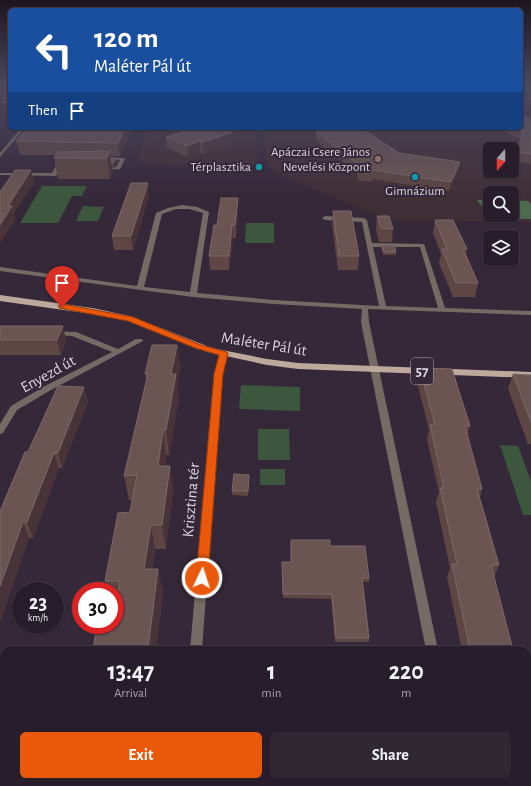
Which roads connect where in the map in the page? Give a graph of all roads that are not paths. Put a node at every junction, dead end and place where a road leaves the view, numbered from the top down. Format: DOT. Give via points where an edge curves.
graph roads {
  1 [pos="21,130"];
  2 [pos="0,156"];
  3 [pos="69,158"];
  4 [pos="91,158"];
  5 [pos="56,170"];
  6 [pos="64,170"];
  7 [pos="96,170"];
  8 [pos="0,174"];
  9 [pos="13,175"];
  10 [pos="9,181"];
  11 [pos="325,218"];
  12 [pos="370,245"];
  13 [pos="0,269"];
  14 [pos="140,288"];
  15 [pos="193,295"];
  16 [pos="0,298"];
  17 [pos="364,308"];
  18 [pos="383,308"];
  19 [pos="442,310"];
  20 [pos="531,313"];
  21 [pos="43,333"];
  22 [pos="139,342"];
  23 [pos="118,352"];
  24 [pos="224,354"];
  25 [pos="375,370"];
  26 [pos="531,375"];
  27 [pos="0,431"];
  28 [pos="196,646"];
  29 [pos="431,646"];
  1 -- 2 [label="street"];
  3 -- 5 [label="street" via="62,160"];
  4 -- 7 [label="street" via="123,159 118,168"];
  5 -- 6 [label="street"];
  5 -- 9 [label="street" via="54,175"];
  8 -- 9 [label="street"];
  9 -- 10 [label="street"];
  11 -- 12 [label="street" via="364,220"];
  12 -- 18 [label="street"];
  12 -- 19 [label="street" via="422,245"];
  13 -- 14 [label="street"];
  14 -- 15 [label="street"];
  14 -- 15 [label="street" via="159,213 171,208 196,208 206,212"];
  15 -- 17 [label="street"];
  16 -- 24 [label="main road, Maléter Pál út / 57" via="130,319"];
  17 -- 18 [label="street"];
  17 -- 25 [label="street"];
  18 -- 19 [label="street"];
  19 -- 20 [label="street"];
  21 -- 23 [label="street, Enyezd út" via="73,334"];
  22 -- 23 [label="street, Enyezd út"];
  23 -- 27 [label="street, Enyezd út" via="14,408"];
  24 -- 25 [label="main road, Maléter Pál út / 57" via="298,366"];
  24 -- 28 [label="street, Krisztina tér" via="218,374"];
  25 -- 26 [label="main road, Maléter Pál út / 57"];
  25 -- 29 [label="street"];
}
